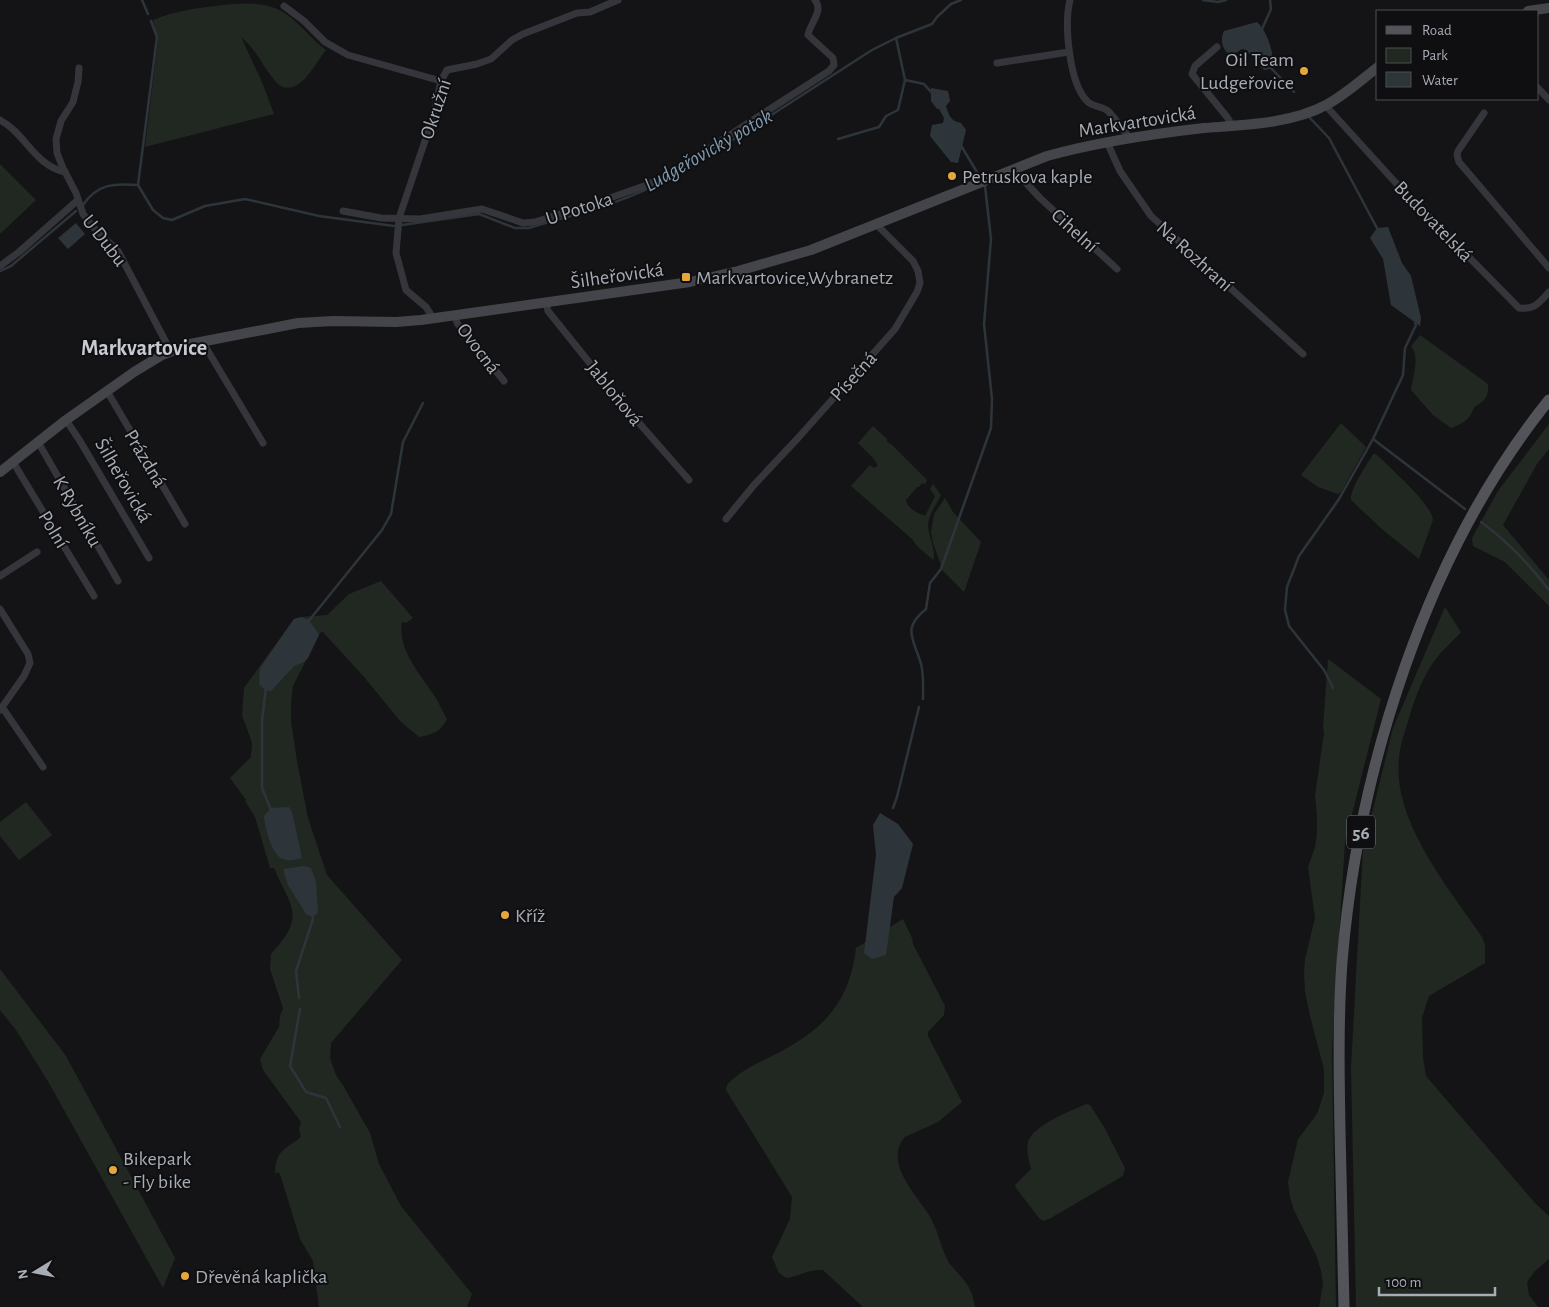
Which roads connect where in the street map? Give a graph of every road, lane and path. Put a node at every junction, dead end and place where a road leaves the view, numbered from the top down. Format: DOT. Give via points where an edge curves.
graph roads {
  1 [pos="618,0"];
  2 [pos="815,0"];
  3 [pos="1070,0"];
  4 [pos="284,6"];
  5 [pos="1549,8"];
  6 [pos="1535,10"];
  7 [pos="1217,47"];
  8 [pos="1069,52"];
  9 [pos="997,63"];
  10 [pos="79,68"];
  11 [pos="1376,68"];
  12 [pos="441,81"];
  13 [pos="1539,89"];
  14 [pos="1549,100"];
  15 [pos="1326,106"];
  16 [pos="1484,112"];
  17 [pos="0,120"];
  18 [pos="1233,127"];
  19 [pos="1130,138"];
  20 [pos="1107,142"];
  21 [pos="1047,156"];
  22 [pos="1013,169"];
  23 [pos="65,172"];
  24 [pos="78,200"];
  25 [pos="343,211"];
  26 [pos="399,218"];
  27 [pos="876,224"];
  28 [pos="0,266"];
  29 [pos="1549,268"];
  30 [pos="1117,269"];
  31 [pos="1549,292"];
  32 [pos="546,302"];
  33 [pos="455,315"];
  34 [pos="434,318"];
  35 [pos="202,341"];
  36 [pos="170,350"];
  37 [pos="1303,354"];
  38 [pos="504,381"];
  39 [pos="107,391"];
  40 [pos="1549,400"];
  41 [pos="66,420"];
  42 [pos="38,442"];
  43 [pos="263,443"];
  44 [pos="13,462"];
  45 [pos="0,472"];
  46 [pos="689,480"];
  47 [pos="726,519"];
  48 [pos="185,524"];
  49 [pos="37,552"];
  50 [pos="149,558"];
  51 [pos="0,576"];
  52 [pos="118,581"];
  53 [pos="94,596"];
  54 [pos="0,609"];
  55 [pos="1,708"];
  56 [pos="42,766"];
  57 [pos="1344,1307"];
  1 -- 12 [label="street, Okružní" via="523,34 491,59 447,70"];
  2 -- 26 [label="street, U Potoka" via="818,12 808,35 833,58 834,65 680,168 647,185 535,222 523,223 482,209 420,219"];
  3 -- 8 [label="street" via="1067,10"];
  4 -- 12 [label="street" via="325,42 348,55"];
  5 -- 6 [label="street"];
  7 -- 18 [label="street, Markvartovická" via="1195,66 1192,74"];
  8 -- 9 [label="street"];
  8 -- 19 [label="street" via="1081,92 1088,103 1107,110"];
  10 -- 23 [label="street, U Dubu" via="73,102 61,121 56,138 57,153"];
  11 -- 15 [label="street, Markvartovická"];
  12 -- 26 [label="street, Okružní" via="433,117"];
  13 -- 14 [label="street"];
  15 -- 18 [label="street, Markvartovická" via="1281,120"];
  15 -- 31 [label="street, Budovatelská" via="1519,308 1527,309 1538,304"];
  16 -- 29 [label="street" via="1460,146 1459,162"];
  17 -- 23 [label="street" via="10,125 47,165"];
  18 -- 19 [label="street, Markvartovická"];
  19 -- 20 [label="street, Markvartovická"];
  20 -- 21 [label="street, Markvartovická"];
  20 -- 37 [label="street, Na Rozhraní" via="1120,171 1151,216"];
  21 -- 22 [label="street, Šilheřovická"];
  22 -- 27 [label="street, Šilheřovická"];
  22 -- 30 [label="street, Cihelní" via="1035,194"];
  23 -- 24 [label="street, U Dubu"];
  24 -- 28 [label="street"];
  24 -- 36 [label="street, U Dubu" via="93,227 118,251"];
  25 -- 26 [label="street, U Potoka"];
  26 -- 34 [label="street, Okružní" via="396,253 406,290"];
  27 -- 32 [label="street, Šilheřovická" via="811,250 738,271 690,282"];
  27 -- 47 [label="street, Písečná" via="913,261 920,283 917,292 895,330"];
  32 -- 33 [label="street, Šilheřovická"];
  32 -- 46 [label="street, Jabloňová" via="548,311 625,407"];
  33 -- 34 [label="street, Šilheřovická"];
  33 -- 38 [label="street, Ovocná" via="457,323"];
  34 -- 35 [label="street, Šilheřovická" via="396,322 298,323"];
  35 -- 36 [label="street, Šilheřovická"];
  35 -- 43 [label="street"];
  36 -- 39 [label="street, Šilheřovická"];
  39 -- 41 [label="street, Šilheřovická"];
  39 -- 48 [label="street, Prázdná"];
  40 -- 57 [label="main road, 56" via="1491,481 1439,581 1411,652 1373,776 1353,872 1342,964 1339,1063"];
  41 -- 42 [label="street, Šilheřovická"];
  41 -- 50 [label="street, Šilheřovická"];
  42 -- 44 [label="street, Šilheřovická"];
  42 -- 52 [label="street, K Rybníku"];
  44 -- 45 [label="street, Šilheřovická"];
  44 -- 53 [label="street, Polní"];
  49 -- 51 [label="street"];
  54 -- 55 [label="street" via="28,654 30,663"];
  55 -- 56 [label="street"];
}
